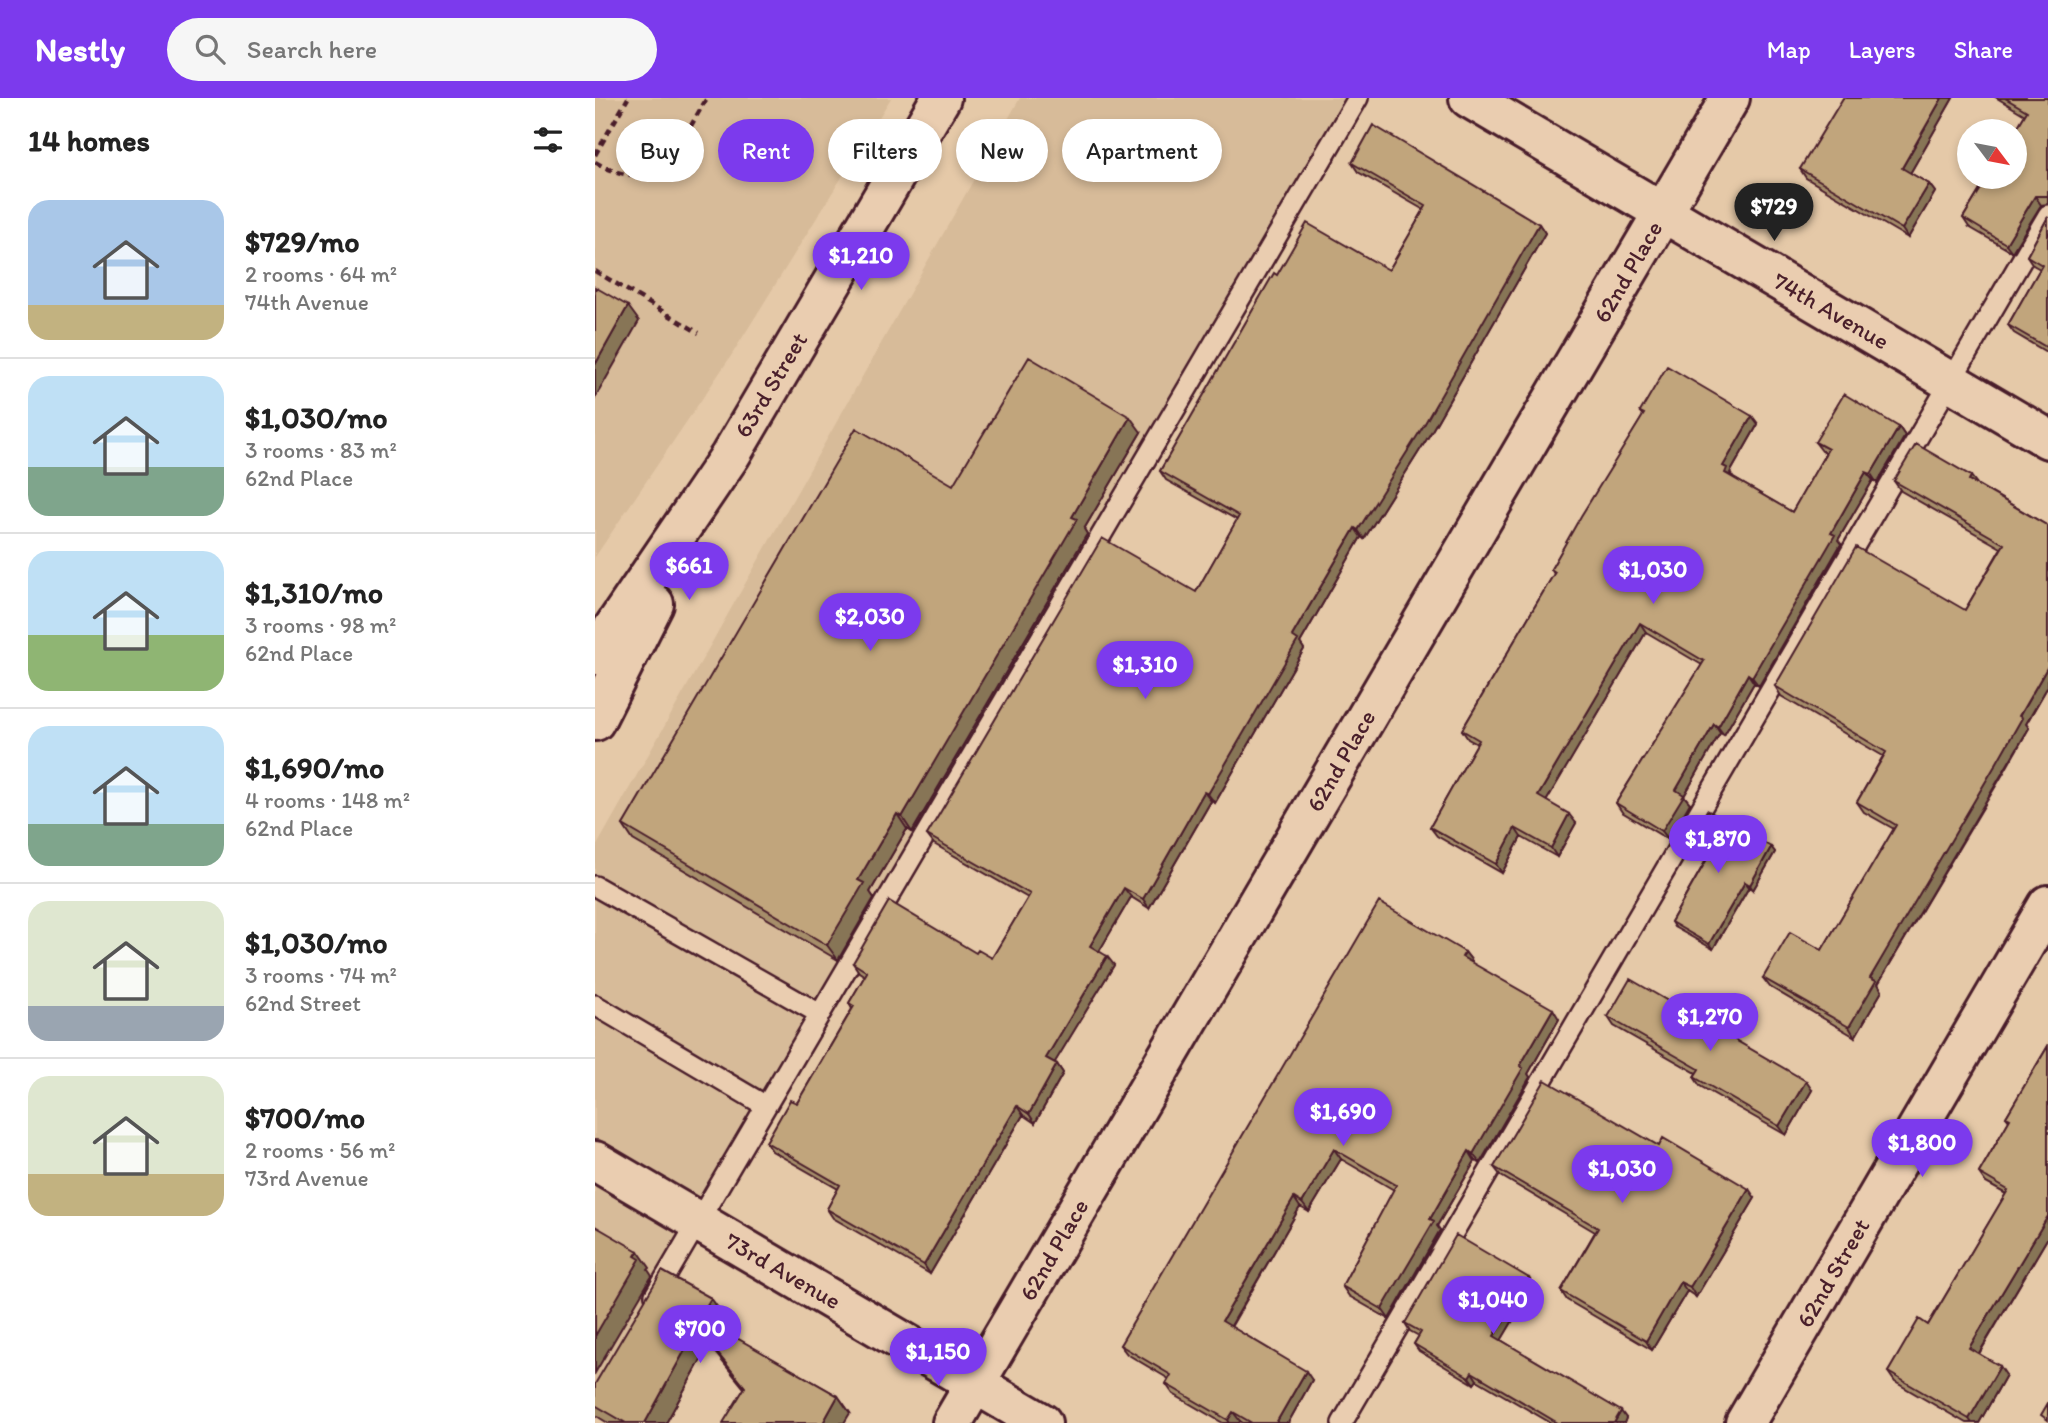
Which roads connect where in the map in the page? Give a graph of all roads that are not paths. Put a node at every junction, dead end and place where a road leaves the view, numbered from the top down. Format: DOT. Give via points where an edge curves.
graph roads {
  1 [pos="941,98"];
  2 [pos="1358,98"];
  3 [pos="1469,98"];
  4 [pos="1730,98"];
  5 [pos="1663,212"];
  6 [pos="2048,215"];
  7 [pos="1951,382"];
  8 [pos="2048,439"];
  9 [pos="730,456"];
  10 [pos="595,655"];
  11 [pos="595,721"];
  12 [pos="595,886"];
  13 [pos="2048,905"];
  14 [pos="595,1005"];
  15 [pos="820,1014"];
  16 [pos="766,1106"];
  17 [pos="595,1161"];
  18 [pos="698,1222"];
  19 [pos="643,1315"];
  20 [pos="975,1384"];
  21 [pos="952,1423"];
  22 [pos="1042,1423"];
  23 [pos="1342,1423"];
  24 [pos="1745,1423"];
  1 -- 9 [label="street, 63rd Street"];
  2 -- 15 [label="lane"];
  3 -- 5 [label="street, 74th Avenue"];
  4 -- 5 [label="street, 62nd Place"];
  5 -- 7 [label="street, 74th Avenue"];
  5 -- 20 [label="street, 62nd Place"];
  6 -- 7 [label="lane"];
  7 -- 8 [label="street, 74th Avenue"];
  7 -- 23 [label="lane"];
  9 -- 10 [label="street, 63rd Street"];
  9 -- 11 [label="street, 63rd Street"];
  12 -- 15 [label="lane"];
  13 -- 24 [label="street, 62nd Street"];
  14 -- 16 [label="lane"];
  15 -- 16 [label="lane"];
  16 -- 18 [label="lane"];
  17 -- 18 [label="street, 73rd Avenue"];
  18 -- 19 [label="lane"];
  18 -- 20 [label="street, 73rd Avenue"];
  20 -- 21 [label="street, 62nd Place"];
  20 -- 22 [label="street, 73rd Avenue"];
}
